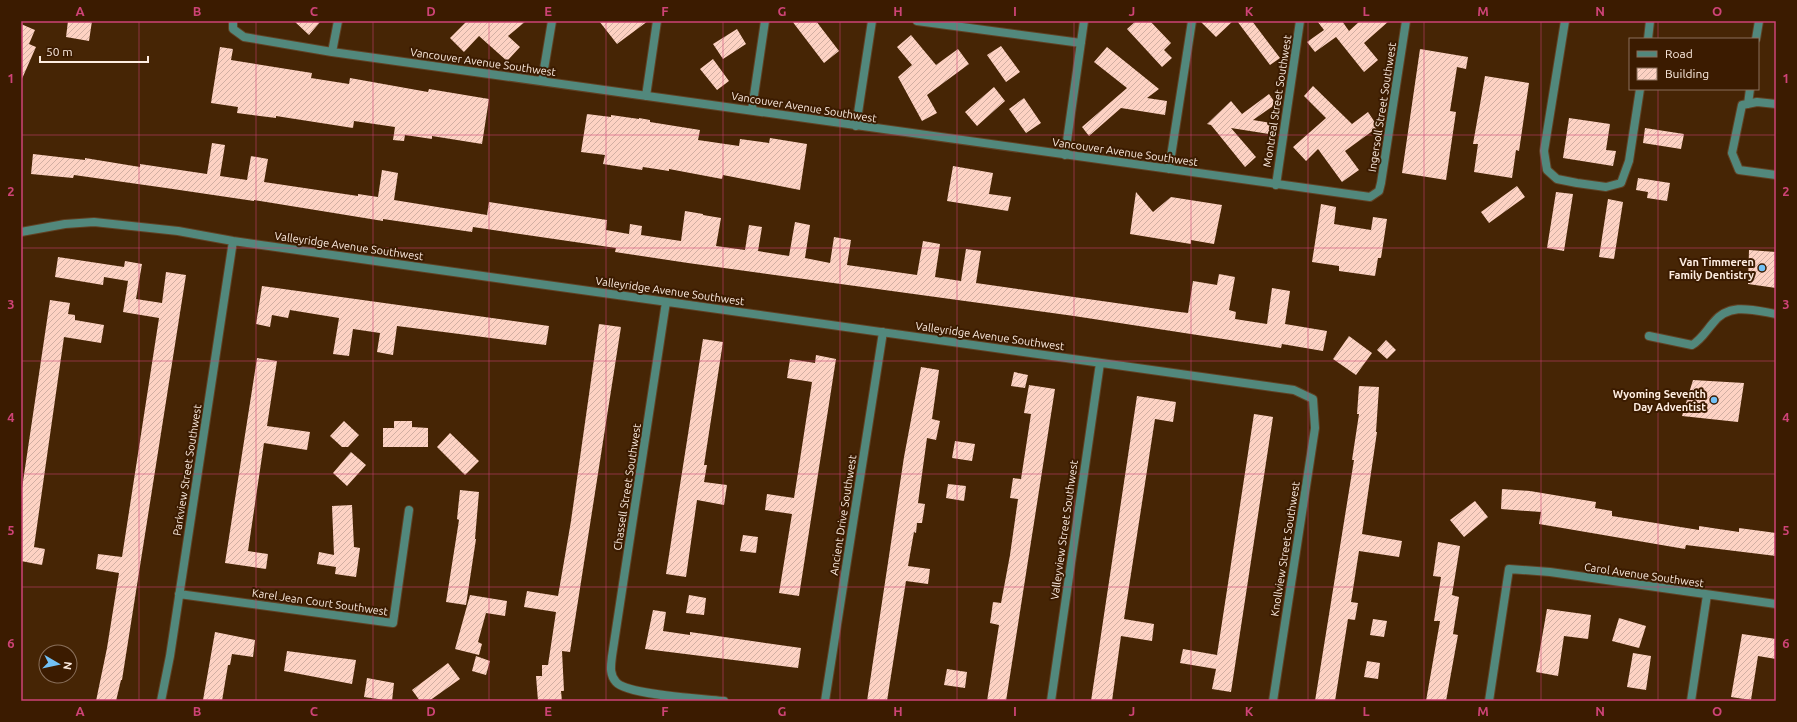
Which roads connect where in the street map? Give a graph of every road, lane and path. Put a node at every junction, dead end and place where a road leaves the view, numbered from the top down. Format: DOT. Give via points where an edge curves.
graph roads {
  1 [pos="338,21"];
  2 [pos="552,21"];
  3 [pos="657,21"];
  4 [pos="765,21"];
  5 [pos="872,21"];
  6 [pos="917,21"];
  7 [pos="1084,21"];
  8 [pos="1192,21"];
  9 [pos="1300,21"];
  10 [pos="1406,21"];
  11 [pos="1565,21"];
  12 [pos="1650,21"];
  13 [pos="1759,21"];
  14 [pos="233,25"];
  15 [pos="1648,38"];
  16 [pos="1756,38"];
  17 [pos="1081,43"];
  18 [pos="332,52"];
  19 [pos="542,81"];
  20 [pos="1640,90"];
  21 [pos="1750,90"];
  22 [pos="646,96"];
  23 [pos="1748,104"];
  24 [pos="1776,104"];
  25 [pos="752,109"];
  26 [pos="856,126"];
  27 [pos="1065,154"];
  28 [pos="1169,169"];
  29 [pos="1776,175"];
  30 [pos="1276,185"];
  31 [pos="1375,195"];
  32 [pos="21,232"];
  33 [pos="233,241"];
  34 [pos="666,302"];
  35 [pos="1776,314"];
  36 [pos="883,332"];
  37 [pos="1649,336"];
  38 [pos="1100,362"];
  39 [pos="1313,399"];
  40 [pos="409,510"];
  41 [pos="180,594"];
  42 [pos="1707,595"];
  43 [pos="1776,604"];
  44 [pos="162,701"];
  45 [pos="724,701"];
  46 [pos="825,701"];
  47 [pos="1051,701"];
  48 [pos="1273,701"];
  49 [pos="1490,701"];
  50 [pos="1691,701"];
  1 -- 18 [label="street"];
  2 -- 19 [label="street"];
  3 -- 22 [label="street"];
  4 -- 25 [label="street"];
  5 -- 26 [label="street"];
  6 -- 17 [label="street"];
  7 -- 17 [label="street"];
  8 -- 28 [label="street"];
  9 -- 30 [label="street, Montreal Street Southwest"];
  10 -- 31 [label="street, Ingersoll Street Southwest" via="1381,183"];
  11 -- 20 [label="street" via="1544,151 1547,170 1557,179 1577,183 1606,187 1621,182 1629,161"];
  12 -- 15 [label="street"];
  13 -- 16 [label="street"];
  14 -- 18 [label="street, Vancouver Avenue Southwest" via="244,37"];
  17 -- 27 [label="street"];
  18 -- 19 [label="street, Vancouver Avenue Southwest"];
  19 -- 22 [label="street, Vancouver Avenue Southwest"];
  21 -- 23 [label="street"];
  22 -- 25 [label="street, Vancouver Avenue Southwest"];
  23 -- 24 [label="street"];
  23 -- 29 [label="street" via="1742,105 1732,153 1739,170"];
  25 -- 26 [label="street, Vancouver Avenue Southwest"];
  26 -- 27 [label="street, Vancouver Avenue Southwest"];
  27 -- 28 [label="street, Vancouver Avenue Southwest"];
  28 -- 30 [label="street, Vancouver Avenue Southwest"];
  30 -- 31 [label="street, Vancouver Avenue Southwest" via="1346,195"];
  32 -- 33 [label="street, Valleyridge Avenue Southwest" via="94,222 178,231"];
  33 -- 34 [label="street, Valleyridge Avenue Southwest"];
  33 -- 41 [label="street, Parkview Street Southwest"];
  34 -- 36 [label="street, Valleyridge Avenue Southwest"];
  34 -- 45 [label="street, Chassell Street Southwest" via="612,656 612,676 617,684 640,692"];
  35 -- 37 [label="street" via="1730,309 1714,321 1692,345"];
  36 -- 38 [label="street, Valleyridge Avenue Southwest"];
  36 -- 46 [label="street, Ancient Drive Southwest"];
  38 -- 39 [label="street, Valleyridge Avenue Southwest" via="1294,390"];
  38 -- 47 [label="street, Valleyview Street Southwest"];
  39 -- 48 [label="street, Knollview Street Southwest" via="1315,428"];
  40 -- 41 [label="street, Karel Jean Court Southwest" via="393,623"];
  41 -- 44 [label="street, Parkview Street Southwest"];
  42 -- 43 [label="street, Carol Avenue Southwest"];
  42 -- 49 [label="street, Carol Avenue Southwest" via="1550,572 1509,569"];
  42 -- 50 [label="street"];
}
